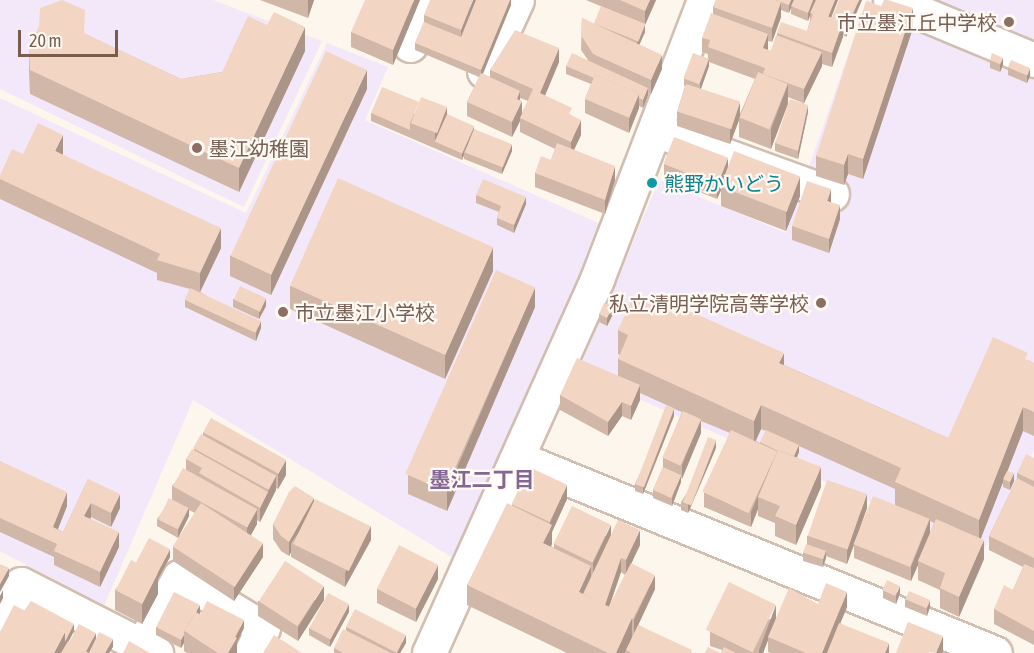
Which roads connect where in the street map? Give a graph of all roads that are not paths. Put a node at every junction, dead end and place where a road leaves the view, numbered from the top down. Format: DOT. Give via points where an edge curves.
graph roads {
  1 [pos="428,0"];
  2 [pos="517,0"];
  3 [pos="704,0"];
  4 [pos="890,0"];
  5 [pos="410,45"];
  6 [pos="1034,60"];
  7 [pos="484,71"];
  8 [pos="658,131"];
  9 [pos="832,194"];
  10 [pos="520,459"];
  11 [pos="0,624"];
  12 [pos="149,650"];
  13 [pos="251,653"];
  14 [pos="429,653"];
  15 [pos="995,653"];
  1 -- 5 [label="street"];
  2 -- 7 [label="street"];
  3 -- 8 [label="street"];
  4 -- 6 [label="street"];
  8 -- 9 [label="street"];
  8 -- 10 [label="street"];
  10 -- 14 [label="street"];
  10 -- 15 [label="street"];
  11 -- 12 [label="street" via="21,584"];
  12 -- 13 [label="street" via="178,577 263,628"];
}
